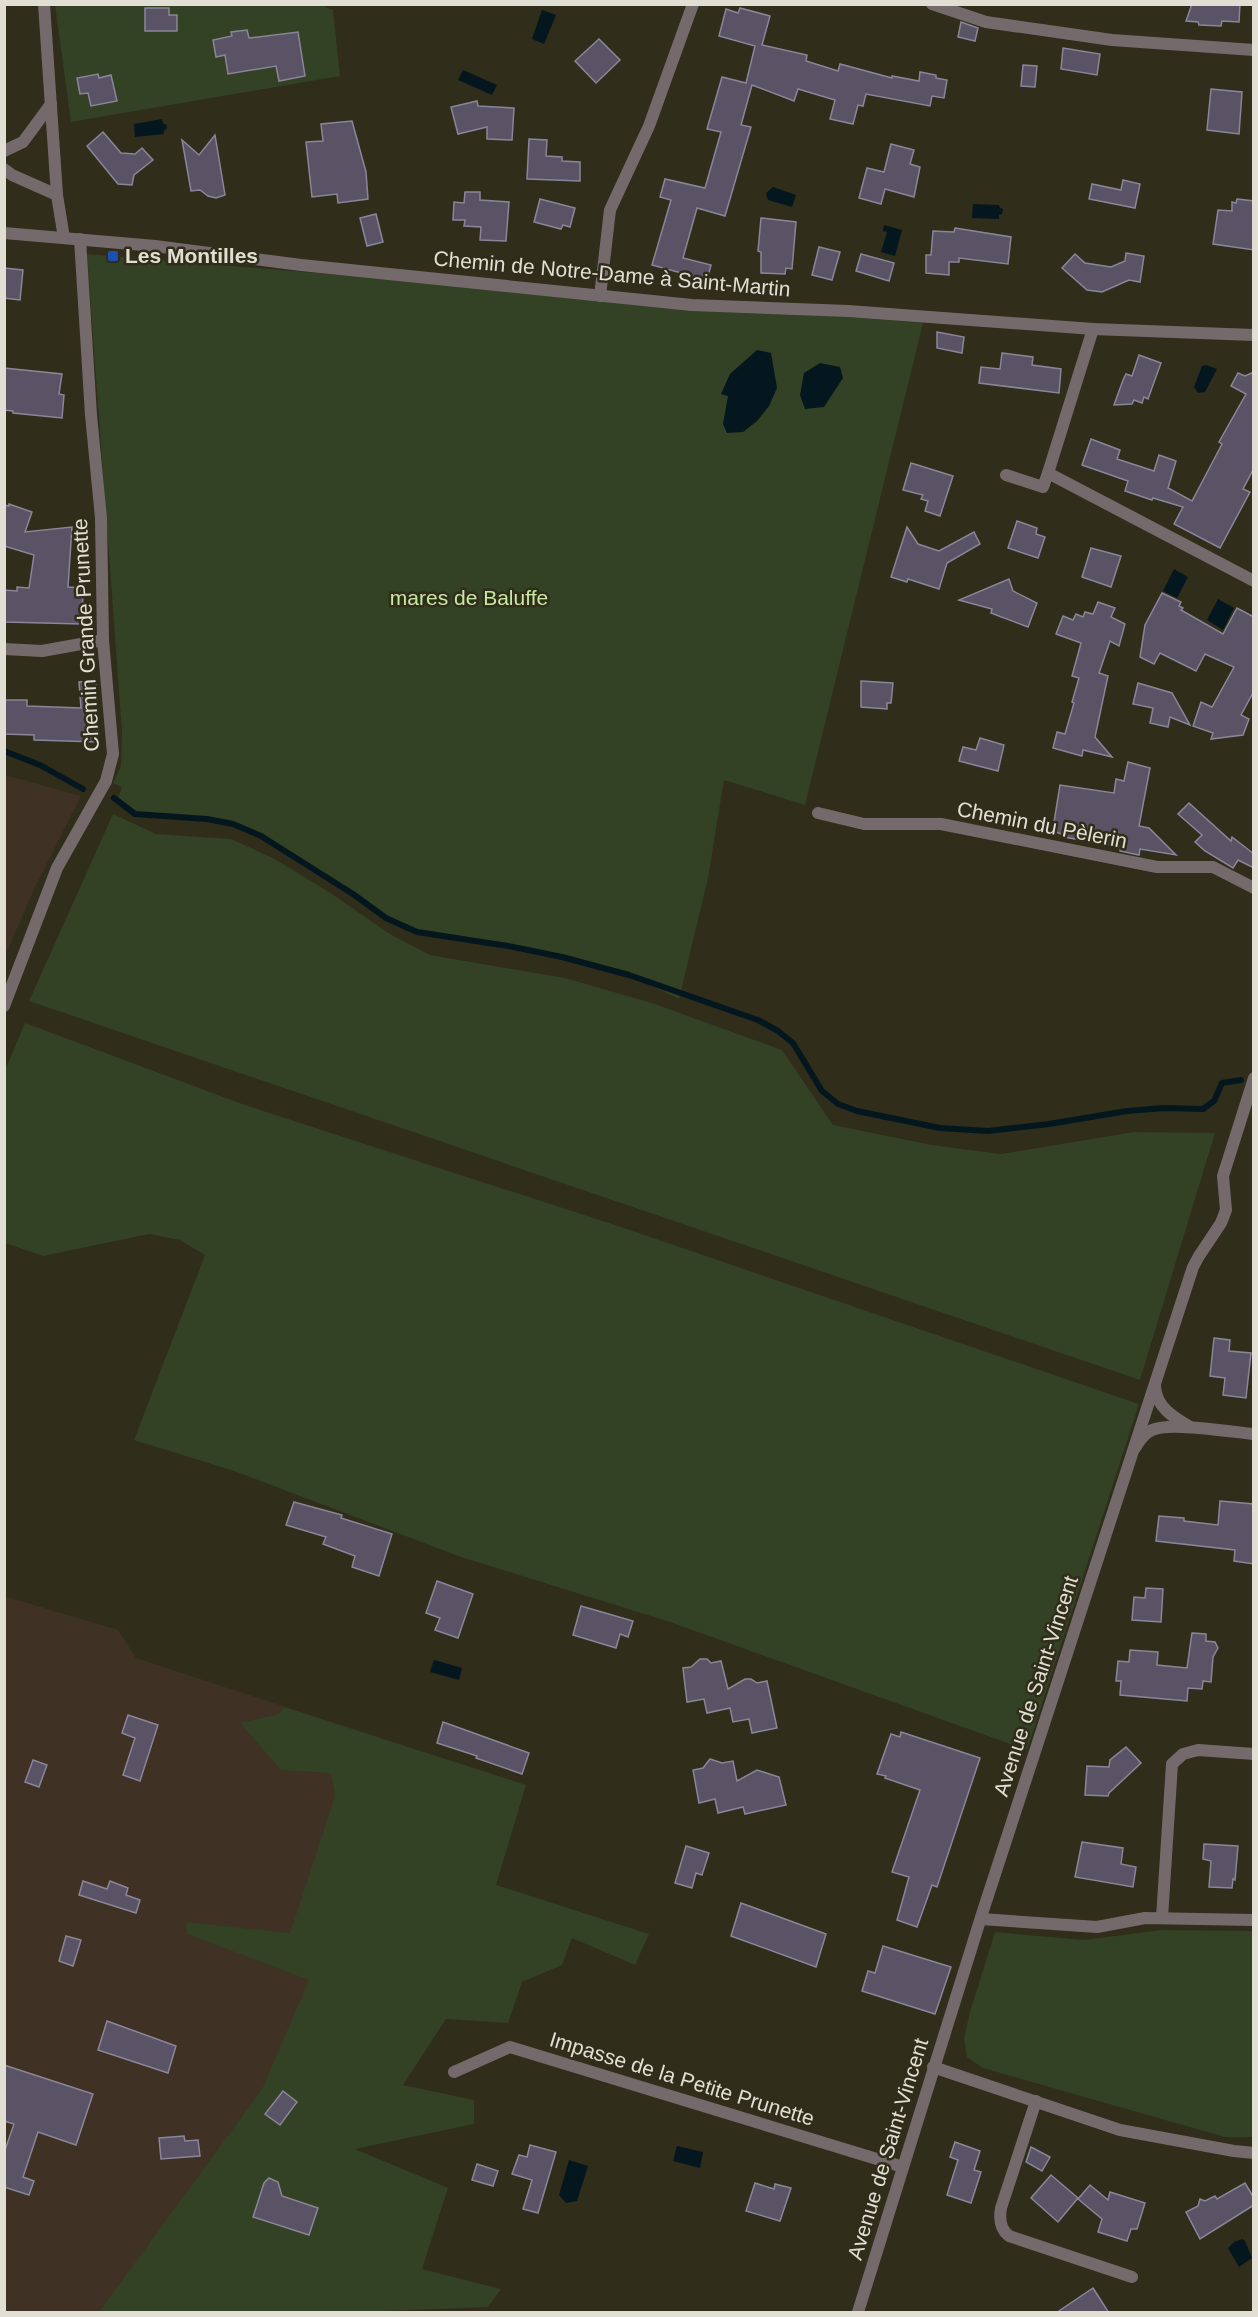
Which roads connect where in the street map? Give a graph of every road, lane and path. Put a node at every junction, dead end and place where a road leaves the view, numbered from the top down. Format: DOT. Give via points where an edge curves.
graph roads {
  1 [pos="44,4"];
  2 [pos="693,4"];
  3 [pos="932,4"];
  4 [pos="1254,50"];
  5 [pos="51,104"];
  6 [pos="4,151"];
  7 [pos="4,169"];
  8 [pos="57,195"];
  9 [pos="4,233"];
  10 [pos="64,238"];
  11 [pos="80,239"];
  12 [pos="600,296"];
  13 [pos="1093,330"];
  14 [pos="1254,335"];
  15 [pos="1048,473"];
  16 [pos="1006,474"];
  17 [pos="1254,581"];
  18 [pos="103,640"];
  19 [pos="4,649"];
  20 [pos="818,813"];
  21 [pos="1254,888"];
  22 [pos="4,1006"];
  23 [pos="1254,1078"];
  24 [pos="1155,1386"];
  25 [pos="1194,1429"];
  26 [pos="1254,1434"];
  27 [pos="1133,1451"];
  28 [pos="1254,1754"];
  29 [pos="1162,1918"];
  30 [pos="981,1919"];
  31 [pos="1254,1920"];
  32 [pos="933,2067"];
  33 [pos="454,2072"];
  34 [pos="1035,2101"];
  35 [pos="1254,2153"];
  36 [pos="903,2167"];
  37 [pos="1132,2277"];
  38 [pos="858,2313"];
  1 -- 5 [label="street"];
  2 -- 12 [label="street" via="649,126 610,210"];
  3 -- 4 [label="street" via="986,22 1112,40"];
  5 -- 6 [label="street" via="23,142"];
  5 -- 8 [label="street"];
  7 -- 8 [label="street"];
  8 -- 10 [label="street"];
  9 -- 10 [label="street, Chemin de Notre-Dame à Saint-Martin"];
  10 -- 11 [label="street, Chemin de Notre-Dame à Saint-Martin"];
  11 -- 12 [label="street, Chemin de Notre-Dame à Saint-Martin"];
  11 -- 18 [label="street, Chemin Grande Prunette" via="101,518"];
  12 -- 13 [label="street, Chemin de Notre-Dame à Saint-Martin"];
  13 -- 14 [label="street, Chemin de Notre-Dame à Saint-Martin"];
  13 -- 15 [label="street"];
  15 -- 16 [label="street" via="1043,487"];
  15 -- 17 [label="street"];
  18 -- 19 [label="street" via="42,651"];
  18 -- 22 [label="street, Chemin Grande Prunette" via="113,754 106,781 57,868"];
  20 -- 21 [label="street, Chemin du Pèlerin" via="864,824 941,824 1157,867 1214,867"];
  23 -- 24 [label="street, Avenue de Saint-Vincent" via="1223,1176 1224,1217 1194,1267"];
  24 -- 25 [label="street" via="1155,1397 1163,1408"];
  24 -- 27 [label="street, Avenue de Saint-Vincent"];
  25 -- 26 [label="street"];
  25 -- 27 [label="street" via="1152,1430"];
  27 -- 30 [label="street, Avenue de Saint-Vincent"];
  28 -- 29 [label="street" via="1198,1750 1183,1754 1172,1764"];
  29 -- 30 [label="street" via="1097,1927"];
  29 -- 31 [label="street"];
  30 -- 32 [label="street, Avenue de Saint-Vincent"];
  32 -- 34 [label="street"];
  32 -- 36 [label="street, Avenue de Saint-Vincent"];
  33 -- 36 [label="street, Impasse de la Petite Prunette" via="510,2047"];
  34 -- 35 [label="street" via="1120,2130"];
  34 -- 37 [label="street" via="1001,2208 1004,2230 1009,2236"];
  36 -- 38 [label="street, Avenue de Saint-Vincent"];
}
